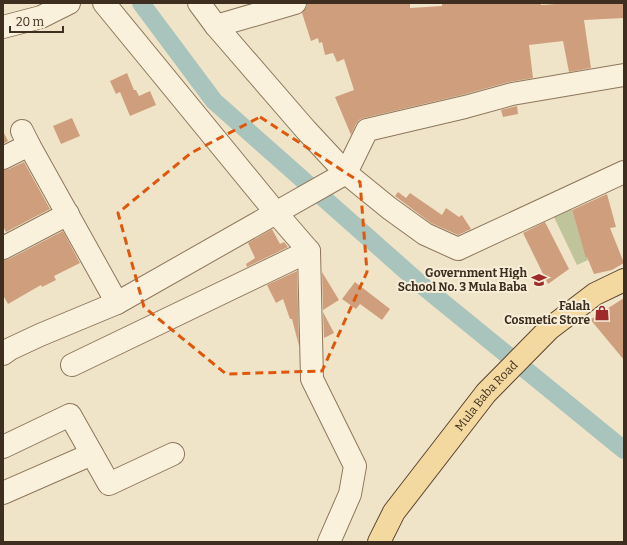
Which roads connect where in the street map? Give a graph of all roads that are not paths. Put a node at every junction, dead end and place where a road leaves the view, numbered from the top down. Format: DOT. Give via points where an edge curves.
graph roads {
  1 [pos="69,3"];
  2 [pos="104,3"];
  3 [pos="199,3"];
  4 [pos="295,3"];
  5 [pos="216,26"];
  6 [pos="3,27"];
  7 [pos="624,75"];
  8 [pos="3,158"];
  9 [pos="624,172"];
  10 [pos="346,173"];
  11 [pos="68,214"];
  12 [pos="276,214"];
  13 [pos="3,248"];
  14 [pos="309,251"];
  15 [pos="624,280"];
  16 [pos="117,303"];
  17 [pos="3,354"];
  18 [pos="72,365"];
  19 [pos="3,447"];
  20 [pos="92,454"];
  21 [pos="173,454"];
  22 [pos="3,493"];
  23 [pos="329,542"];
  24 [pos="379,542"];
  1 -- 6 [label="street" via="41,17"];
  2 -- 12 [label="street"];
  3 -- 5 [label="street"];
  4 -- 5 [label="street"];
  5 -- 10 [label="street"];
  7 -- 10 [label="street" via="512,94 367,130"];
  8 -- 11 [label="street" via="26,138"];
  9 -- 10 [label="street" via="458,249 425,234"];
  10 -- 12 [label="street"];
  11 -- 13 [label="street"];
  11 -- 16 [label="street"];
  12 -- 14 [label="street"];
  12 -- 16 [label="street"];
  14 -- 18 [label="street"];
  14 -- 23 [label="street" via="312,379 355,466 350,494"];
  15 -- 24 [label="main road, Mula Baba Road" via="595,294 549,329 486,393 394,512"];
  16 -- 17 [label="street" via="40,335"];
  19 -- 20 [label="street" via="70,415"];
  20 -- 21 [label="street" via="109,484"];
  20 -- 22 [label="street"];
}
